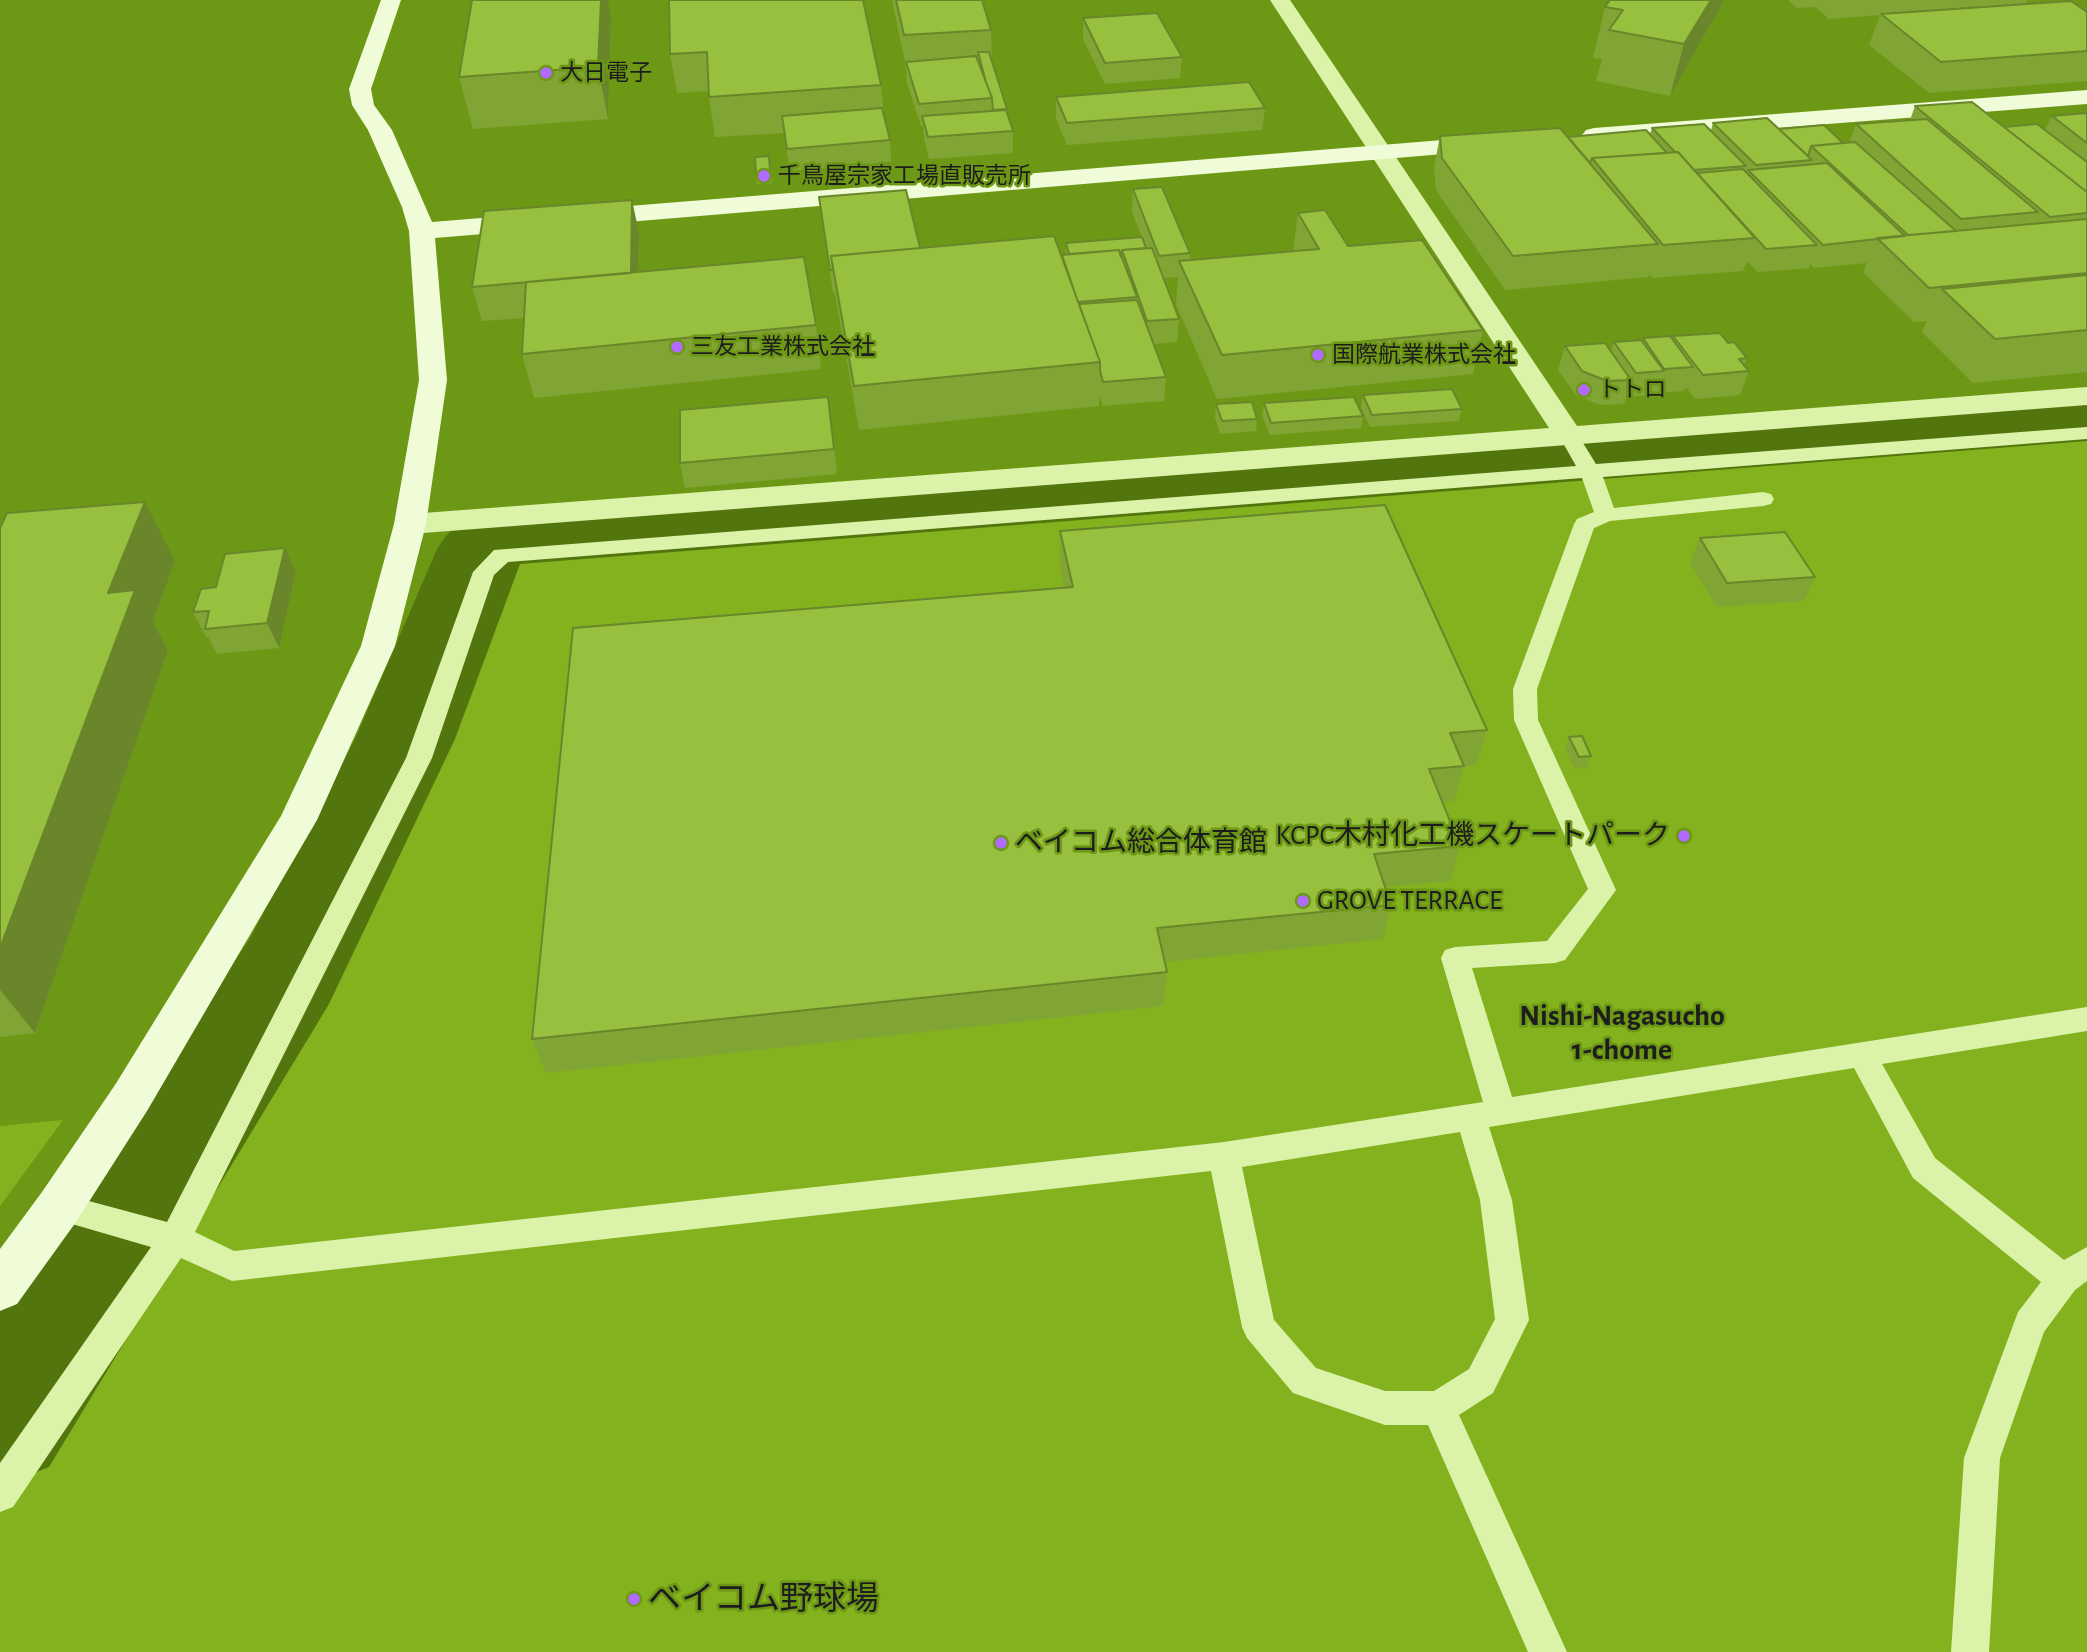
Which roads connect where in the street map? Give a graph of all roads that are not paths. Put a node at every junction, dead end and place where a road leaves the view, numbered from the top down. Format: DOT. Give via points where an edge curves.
graph roads {
  1 [pos="391,0"];
  2 [pos="1280,0"];
  3 [pos="2087,97"];
  4 [pos="1576,137"];
  5 [pos="1521,141"];
  6 [pos="1382,152"];
  7 [pos="422,231"];
  8 [pos="2087,396"];
  9 [pos="2087,433"];
  10 [pos="1571,439"];
  11 [pos="1587,468"];
  12 [pos="1763,499"];
  13 [pos="1606,515"];
  14 [pos="410,524"];
  15 [pos="2087,1019"];
  16 [pos="1861,1054"];
  17 [pos="1486,1113"];
  18 [pos="1224,1156"];
  19 [pos="59,1206"];
  20 [pos="162,1235"];
  21 [pos="2075,1270"];
  22 [pos="0,1288"];
  23 [pos="1438,1408"];
  24 [pos="0,1494"];
  25 [pos="1548,1652"];
  26 [pos="1970,1652"];
  1 -- 7 [label="street" via="360,89"];
  2 -- 6 [label="street"];
  3 -- 4 [label="street"];
  5 -- 6 [label="street"];
  6 -- 7 [label="street"];
  6 -- 10 [label="street"];
  7 -- 14 [label="street" via="433,380"];
  8 -- 10 [label="street"];
  9 -- 11 [label="lane"];
  10 -- 11 [label="lane"];
  10 -- 14 [label="street"];
  11 -- 13 [label="lane"];
  11 -- 20 [label="lane" via="502,555 484,572 419,758"];
  12 -- 13 [label="lane"];
  13 -- 17 [label="lane" via="1585,524 1525,689 1526,720 1602,890 1555,952 1455,958"];
  14 -- 19 [label="street" via="378,646 298,820 131,1098"];
  15 -- 16 [label="lane"];
  16 -- 17 [label="lane"];
  16 -- 21 [label="lane" via="1924,1168"];
  17 -- 18 [label="lane"];
  17 -- 23 [label="lane" via="1512,1320 1481,1381"];
  18 -- 20 [label="lane" via="232,1266"];
  18 -- 23 [label="lane" via="1259,1328 1305,1381 1385,1408"];
  19 -- 20 [label="lane"];
  19 -- 22 [label="street"];
  20 -- 24 [label="lane"];
  21 -- 26 [label="lane" via="2030,1323 1982,1458"];
  23 -- 25 [label="lane"];
}
